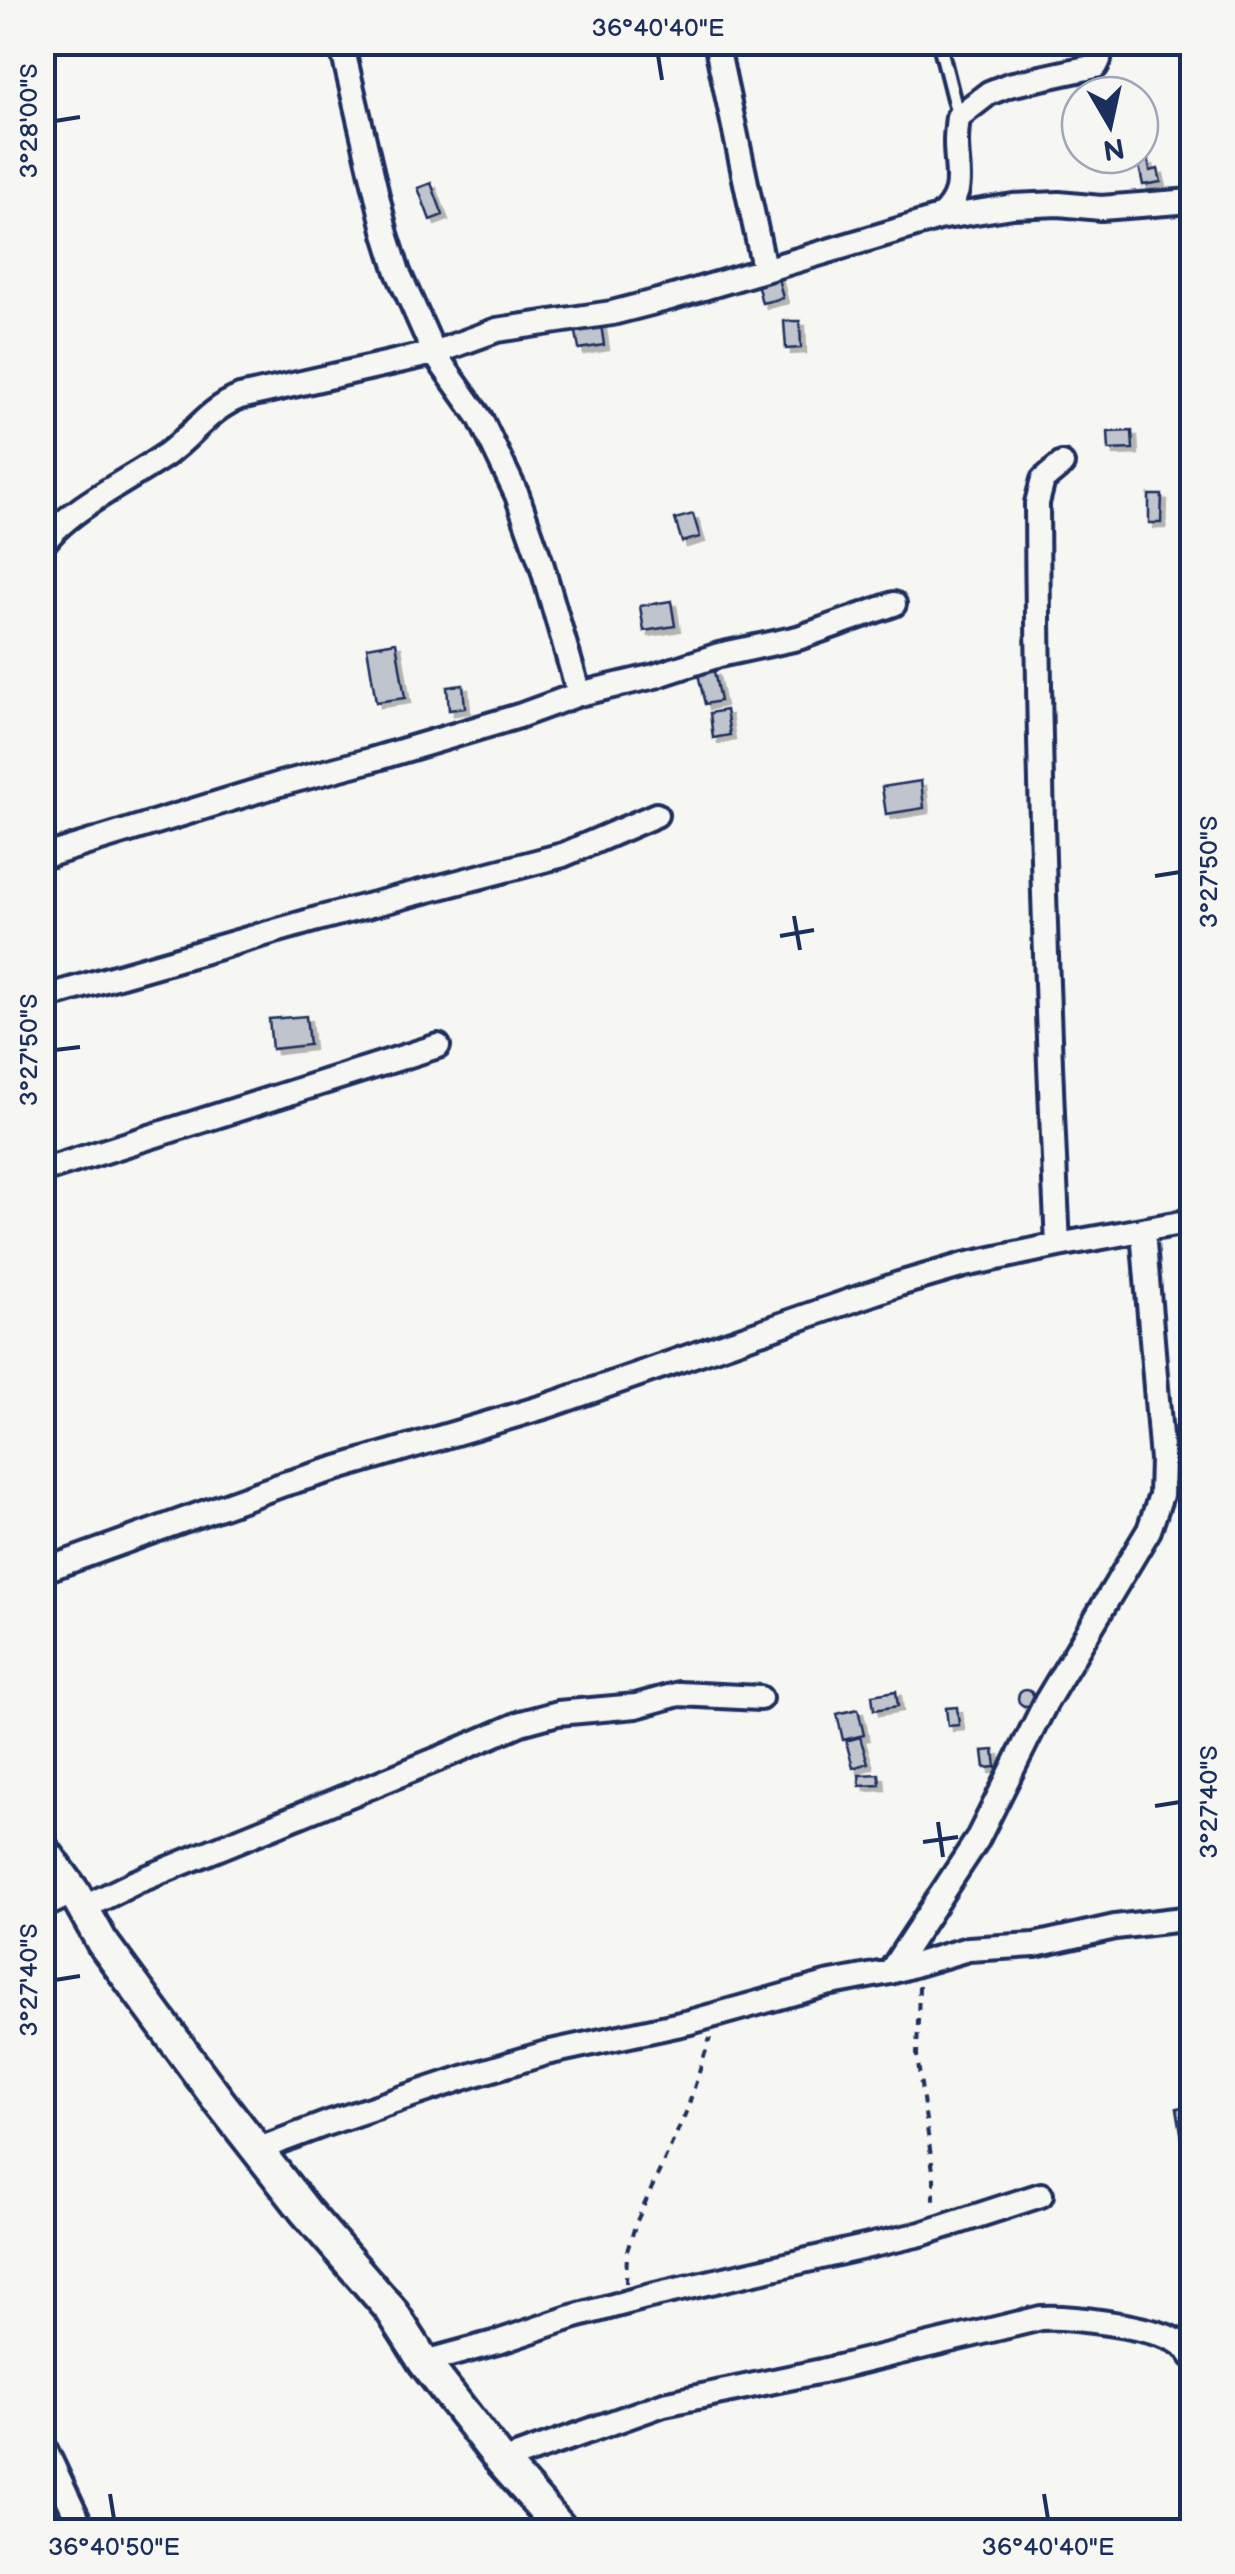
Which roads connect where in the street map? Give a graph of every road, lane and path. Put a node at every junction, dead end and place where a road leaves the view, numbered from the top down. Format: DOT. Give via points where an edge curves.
graph roads {
  1 [pos="342,42"];
  2 [pos="716,42"];
  3 [pos="939,42"];
  4 [pos="1100,42"];
  5 [pos="958,117"];
  6 [pos="1192,201"];
  7 [pos="939,218"];
  8 [pos="764,268"];
  9 [pos="434,353"];
  10 [pos="1062,464"];
  11 [pos="44,536"];
  12 [pos="894,604"];
  13 [pos="579,694"];
  14 [pos="656,816"];
  15 [pos="42,856"];
  16 [pos="42,998"];
  17 [pos="438,1046"];
  18 [pos="42,1170"];
  19 [pos="1192,1221"];
  20 [pos="1144,1231"];
  21 [pos="1058,1244"];
  22 [pos="42,1571"];
  23 [pos="760,1698"];
  24 [pos="42,1848"];
  25 [pos="79,1900"];
  26 [pos="42,1907"];
  27 [pos="1192,1918"];
  28 [pos="920,1963"];
  29 [pos="890,1972"];
  30 [pos="718,2014"];
  31 [pos="259,2150"];
  32 [pos="1041,2195"];
  33 [pos="932,2230"];
  34 [pos="628,2302"];
  35 [pos="1192,2356"];
  36 [pos="424,2362"];
  37 [pos="42,2443"];
  38 [pos="502,2462"];
  39 [pos="84,2532"];
  40 [pos="564,2532"];
  1 -- 9 [label="street" via="386,234"];
  2 -- 8 [label="street"];
  3 -- 5 [label="lane"];
  4 -- 5 [label="street" via="1096,66 1009,85"];
  5 -- 7 [label="street" via="956,196"];
  6 -- 7 [label="street" via="1014,206"];
  7 -- 8 [label="street"];
  8 -- 9 [label="street" via="612,313 497,330"];
  9 -- 11 [label="street" via="222,404 166,454"];
  9 -- 13 [label="street" via="480,418 517,495"];
  10 -- 21 [label="street" via="1043,480 1036,503"];
  12 -- 13 [label="street" via="798,638"];
  13 -- 15 [label="street"];
  14 -- 16 [label="street" via="563,855"];
  17 -- 18 [label="street"];
  19 -- 20 [label="street"];
  20 -- 21 [label="street"];
  20 -- 29 [label="street" via="1161,1495 1149,1530 1046,1702 977,1840"];
  21 -- 22 [label="street" via="899,1284 547,1406 284,1484"];
  23 -- 25 [label="street" via="679,1694 520,1722"];
  24 -- 25 [label="street"];
  25 -- 26 [label="street"];
  25 -- 31 [label="street"];
  27 -- 28 [label="street" via="1035,1945 968,1948"];
  28 -- 29 [label="street"];
  28 -- 33 [label="path" via="917,2056 934,2178"];
  29 -- 30 [label="street"];
  30 -- 31 [label="street" via="514,2062"];
  30 -- 34 [label="path" via="687,2110 627,2251"];
  31 -- 36 [label="street" via="391,2310"];
  32 -- 33 [label="street"];
  33 -- 34 [label="street"];
  34 -- 36 [label="street"];
  35 -- 38 [label="street" via="1169,2337 1041,2318 664,2404"];
  36 -- 38 [label="street"];
  37 -- 39 [label="street"];
  38 -- 40 [label="street"];
}
